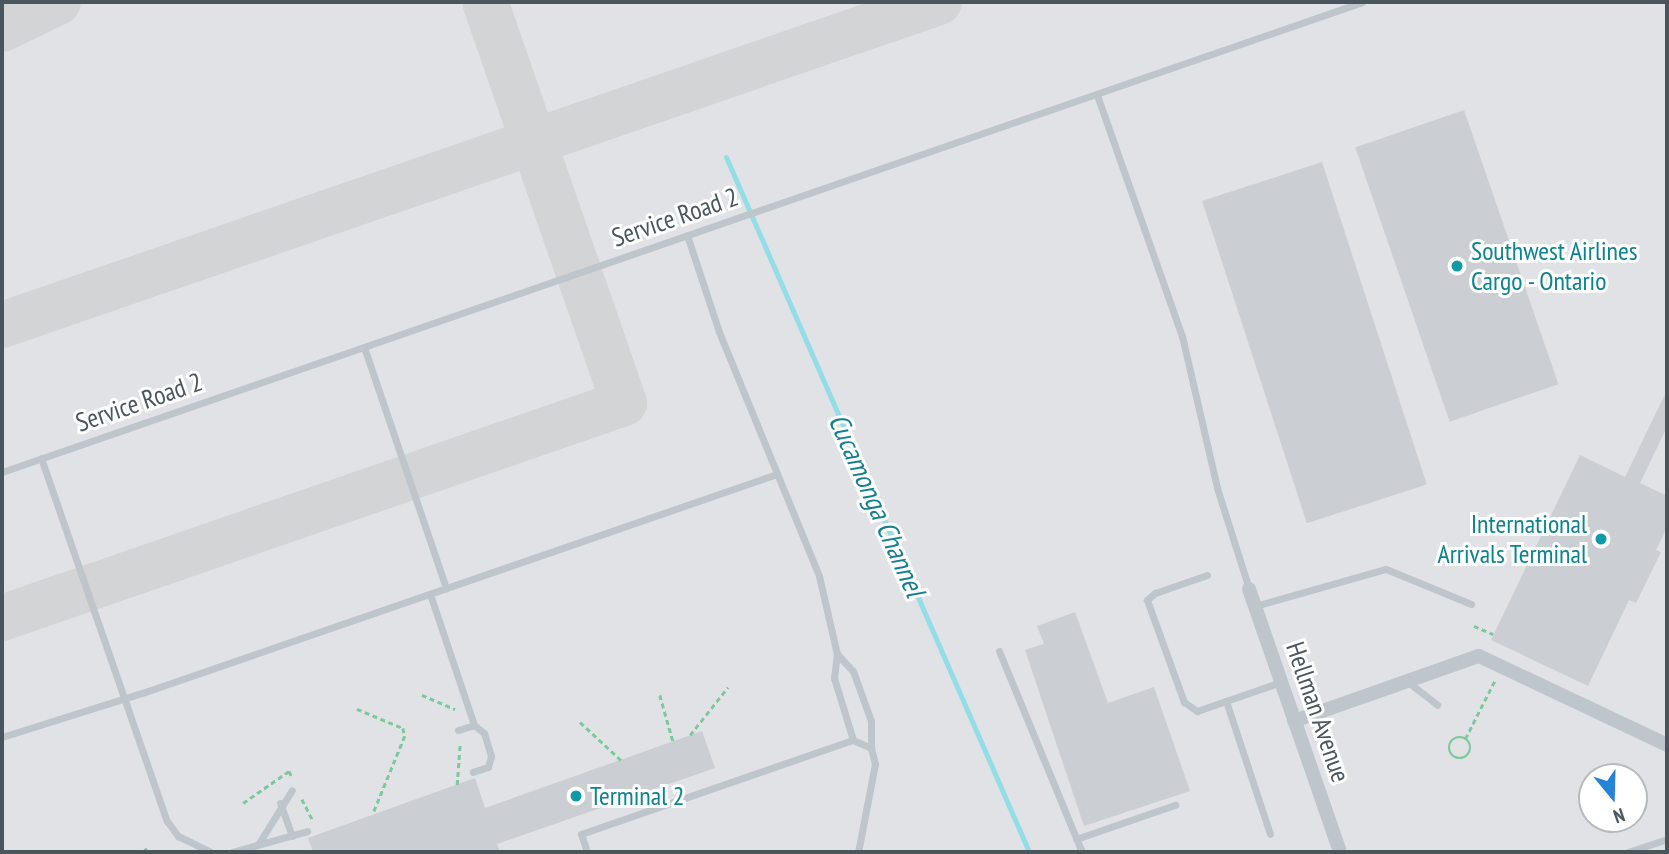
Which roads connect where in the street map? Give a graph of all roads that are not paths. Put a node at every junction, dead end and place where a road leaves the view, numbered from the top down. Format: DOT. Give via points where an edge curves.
graph roads {
  1 [pos="1363,2"];
  2 [pos="1097,95"];
  3 [pos="687,235"];
  4 [pos="364,347"];
  5 [pos="41,458"];
  6 [pos="2,472"];
  7 [pos="777,474"];
  8 [pos="1207,575"];
  9 [pos="446,588"];
  10 [pos="1249,589"];
  11 [pos="430,594"];
  12 [pos="1471,604"];
  13 [pos="1255,606"];
  14 [pos="999,651"];
  15 [pos="837,654"];
  16 [pos="1281,681"];
  17 [pos="1407,681"];
  18 [pos="124,697"];
  19 [pos="1226,701"];
  20 [pos="1437,705"];
  21 [pos="1294,721"];
  22 [pos="474,725"];
  23 [pos="458,730"];
  24 [pos="2,737"];
  25 [pos="853,740"];
  26 [pos="1667,745"];
  27 [pos="871,748"];
  28 [pos="473,772"];
  29 [pos="292,790"];
  30 [pos="280,803"];
  31 [pos="1175,805"];
  32 [pos="307,831"];
  33 [pos="1270,834"];
  34 [pos="292,836"];
  35 [pos="1076,839"];
  36 [pos="1667,839"];
  37 [pos="259,843"];
  38 [pos="211,852"];
  39 [pos="232,852"];
  40 [pos="587,852"];
  41 [pos="859,852"];
  42 [pos="1082,852"];
  43 [pos="1340,852"];
  44 [pos="1628,852"];
  1 -- 2 [label="lane, Service Road 2"];
  2 -- 3 [label="lane, Service Road 2"];
  2 -- 10 [label="lane" via="1185,345 1217,488"];
  3 -- 4 [label="lane, Service Road 2"];
  3 -- 7 [label="lane" via="719,332"];
  4 -- 5 [label="lane, Service Road 2"];
  4 -- 9 [label="lane"];
  5 -- 6 [label="lane, Service Road 2"];
  5 -- 18 [label="lane"];
  7 -- 9 [label="lane"];
  7 -- 15 [label="lane" via="819,576"];
  8 -- 19 [label="lane" via="1147,600 1184,702 1197,711"];
  9 -- 11 [label="lane"];
  10 -- 13 [label="street, Hellman Avenue"];
  11 -- 18 [label="lane"];
  11 -- 22 [label="lane"];
  12 -- 13 [label="lane" via="1386,569"];
  13 -- 16 [label="street, Hellman Avenue"];
  14 -- 35 [label="lane"];
  15 -- 25 [label="lane" via="834,678"];
  15 -- 27 [label="lane" via="853,671 871,721"];
  16 -- 19 [label="lane"];
  16 -- 21 [label="street, Hellman Avenue"];
  17 -- 20 [label="lane"];
  17 -- 21 [label="street"];
  17 -- 26 [label="street" via="1479,656"];
  18 -- 24 [label="lane"];
  18 -- 38 [label="lane" via="171,829"];
  19 -- 33 [label="lane"];
  21 -- 43 [label="street, Hellman Avenue"];
  22 -- 23 [label="lane"];
  22 -- 28 [label="lane" via="484,733 491,755 488,766"];
  25 -- 27 [label="lane"];
  25 -- 40 [label="lane" via="581,834"];
  27 -- 41 [label="lane" via="875,764"];
  29 -- 30 [label="lane"];
  30 -- 34 [label="lane"];
  30 -- 37 [label="lane"];
  31 -- 35 [label="lane"];
  32 -- 34 [label="lane"];
  34 -- 37 [label="lane"];
  35 -- 42 [label="lane"];
  36 -- 44 [label="lane"];
  37 -- 39 [label="lane"];
}
